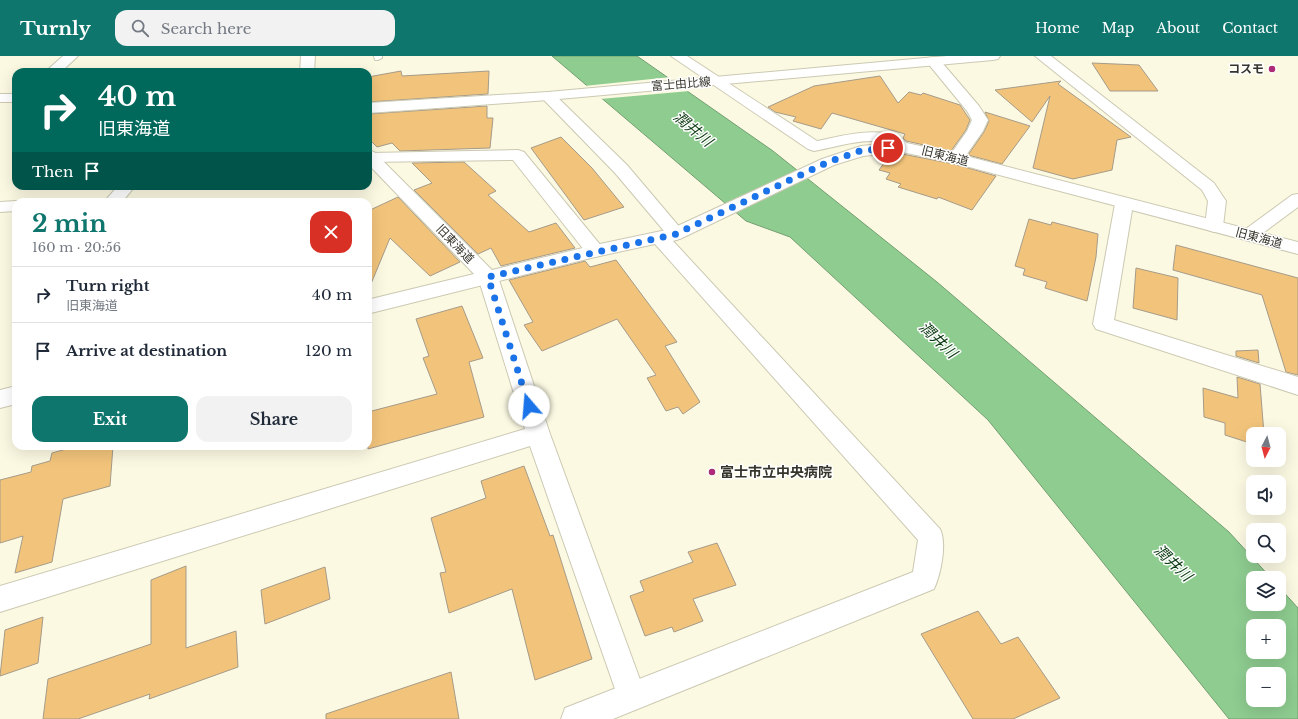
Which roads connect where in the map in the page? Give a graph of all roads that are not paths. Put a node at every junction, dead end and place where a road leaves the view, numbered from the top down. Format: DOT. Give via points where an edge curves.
graph roads {
  1 [pos="71,56"];
  2 [pos="308,56"];
  3 [pos="678,56"];
  4 [pos="988,56"];
  5 [pos="993,56"];
  6 [pos="1042,56"];
  7 [pos="933,61"];
  8 [pos="57,68"];
  9 [pos="308,68"];
  10 [pos="709,81"];
  11 [pos="554,95"];
  12 [pos="0,98"];
  13 [pos="12,98"];
  14 [pos="372,108"];
  15 [pos="902,147"];
  16 [pos="372,157"];
  17 [pos="956,158"];
  18 [pos="372,159"];
  19 [pos="124,190"];
  20 [pos="116,198"];
  21 [pos="1298,199"];
  22 [pos="1124,204"];
  23 [pos="12,206"];
  24 [pos="0,207"];
  25 [pos="1214,226"];
  26 [pos="1249,235"];
  27 [pos="668,236"];
  28 [pos="1298,248"];
  29 [pos="595,251"];
  30 [pos="488,277"];
  31 [pos="372,305"];
  32 [pos="1298,386"];
  33 [pos="12,396"];
  34 [pos="0,399"];
  35 [pos="538,434"];
  36 [pos="0,599"];
  37 [pos="631,696"];
  38 [pos="576,719"];
  1 -- 8 [label="street"];
  2 -- 9 [label="street"];
  3 -- 10 [label="street"];
  4 -- 5 [label="street, 富士由比線"];
  4 -- 7 [label="street, 富士由比線"];
  6 -- 25 [label="street" via="1208,187 1217,201"];
  7 -- 10 [label="street, 富士由比線"];
  7 -- 17 [label="street" via="974,109 980,120"];
  10 -- 11 [label="street, 富士由比線"];
  10 -- 15 [label="street" via="814,146 872,136 888,139"];
  11 -- 14 [label="street, 富士由比線"];
  11 -- 27 [label="street" via="621,169"];
  12 -- 13 [label="street"];
  15 -- 17 [label="street, 旧東海道"];
  15 -- 27 [label="street, 旧東海道" via="860,151 828,162"];
  16 -- 29 [label="street" via="518,155"];
  17 -- 22 [label="street, 旧東海道"];
  18 -- 30 [label="street, 旧東海道"];
  19 -- 20 [label="street"];
  21 -- 26 [label="street"];
  22 -- 25 [label="street, 旧東海道"];
  22 -- 32 [label="street" via="1103,324"];
  23 -- 24 [label="street"];
  25 -- 26 [label="street, 旧東海道"];
  26 -- 28 [label="street, 旧東海道"];
  27 -- 29 [label="street, 旧東海道"];
  27 -- 37 [label="street" via="932,537 925,580"];
  29 -- 30 [label="street, 旧東海道"];
  30 -- 31 [label="street"];
  30 -- 35 [label="street"];
  33 -- 34 [label="street"];
  35 -- 36 [label="street"];
  35 -- 37 [label="street"];
  37 -- 38 [label="street"];
}
